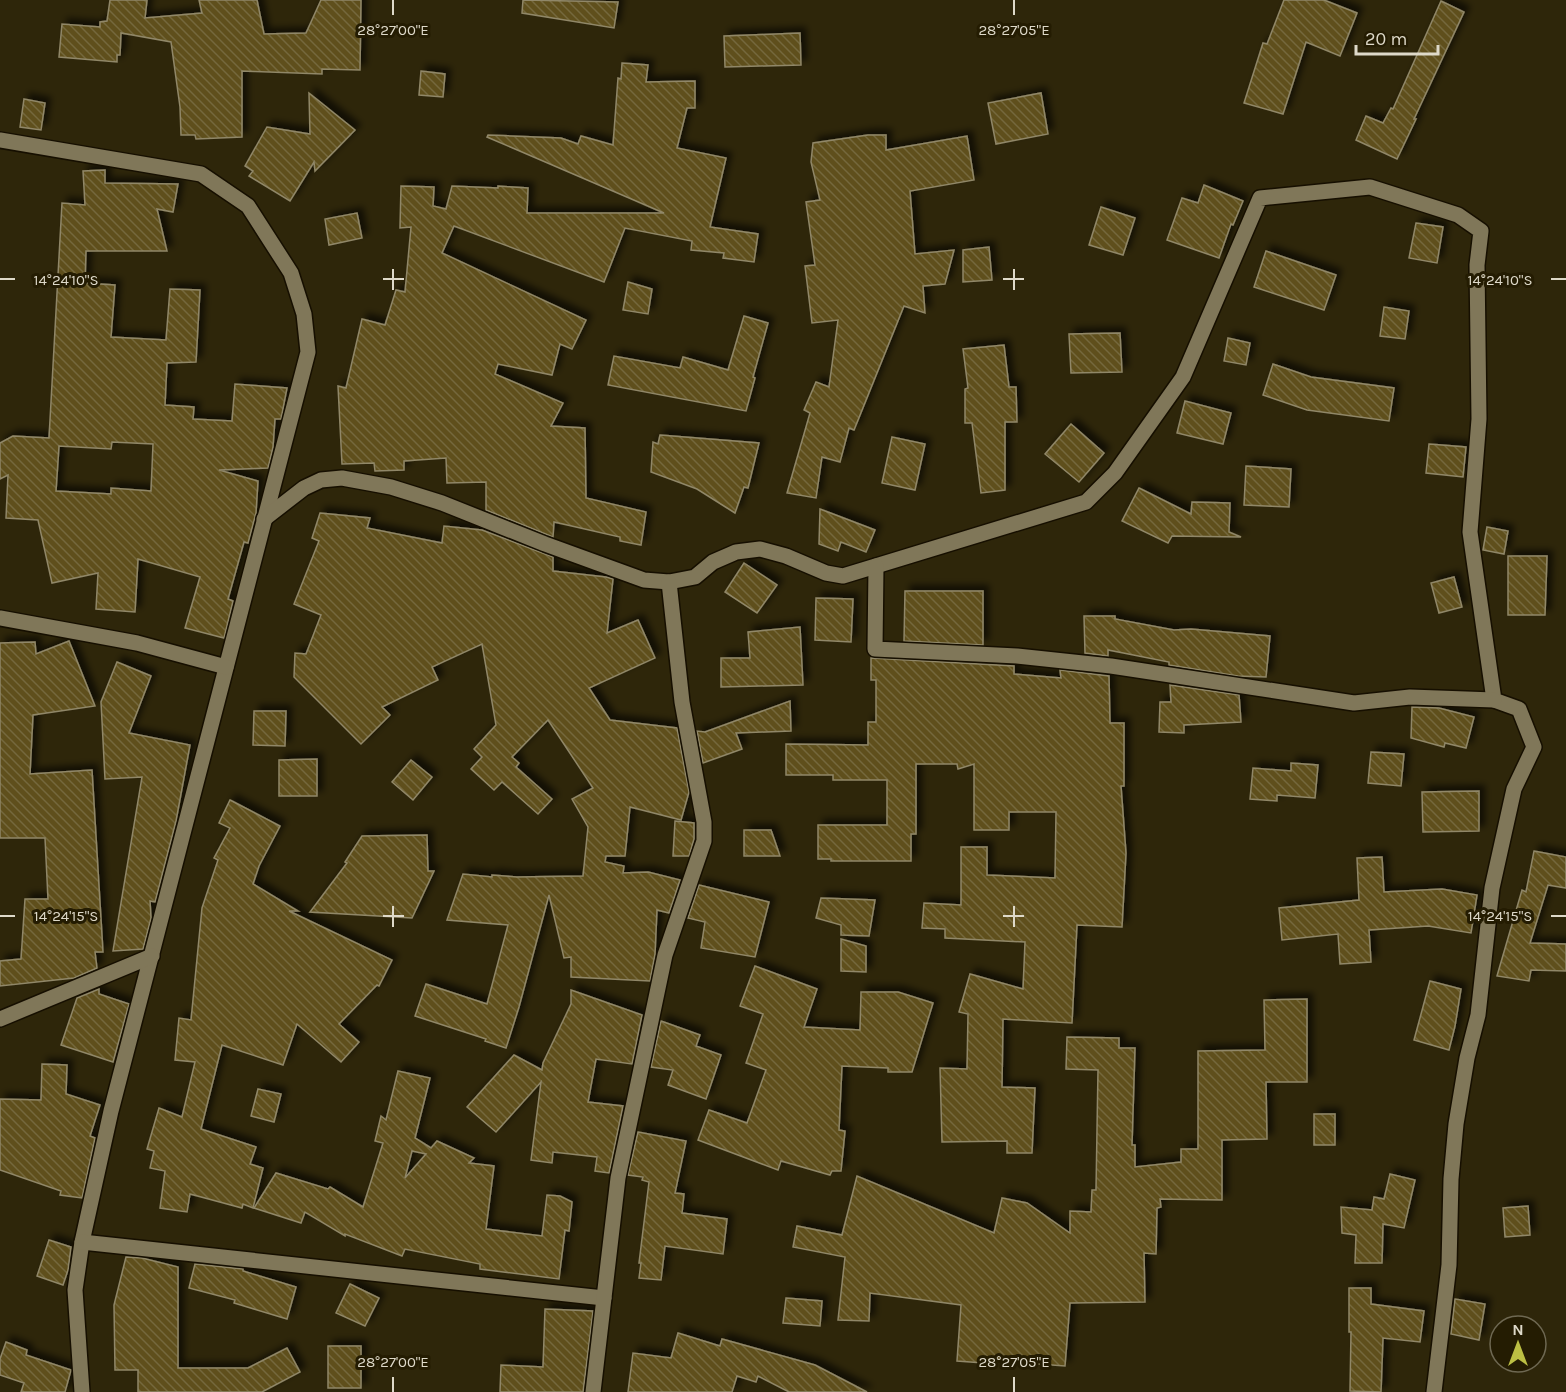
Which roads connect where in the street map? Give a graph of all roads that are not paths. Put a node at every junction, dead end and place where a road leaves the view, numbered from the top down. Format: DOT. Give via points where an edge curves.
graph roads {
  1 [pos="0,140"];
  2 [pos="264,519"];
  3 [pos="876,566"];
  4 [pos="669,582"];
  5 [pos="0,618"];
  6 [pos="226,667"];
  7 [pos="1494,700"];
  8 [pos="152,956"];
  9 [pos="0,1019"];
  10 [pos="82,1242"];
  11 [pos="604,1298"];
  12 [pos="82,1392"];
  13 [pos="594,1392"];
  14 [pos="1434,1392"];
  1 -- 2 [label="street" via="201,174 248,206 291,273 304,314 308,352"];
  2 -- 4 [label="street" via="321,480 342,478 391,487 442,503 644,580"];
  2 -- 6 [label="street"];
  3 -- 4 [label="street" via="843,576 760,549 736,552 713,562 695,577"];
  3 -- 7 [label="street" via="875,649 1017,656 1111,666 1354,703 1410,697"];
  3 -- 7 [label="street" via="1086,502 1115,473 1183,377 1260,198 1370,187 1458,215 1481,231 1477,265 1479,419 1470,532"];
  4 -- 11 [label="street" via="682,702 704,822 704,842 664,955 618,1178"];
  5 -- 6 [label="street" via="137,643"];
  6 -- 8 [label="street"];
  7 -- 14 [label="street" via="1519,709 1534,747 1514,789 1492,888 1478,1015 1456,1124 1449,1265"];
  8 -- 9 [label="street"];
  8 -- 10 [label="street" via="111,1110"];
  10 -- 11 [label="street"];
  10 -- 12 [label="street" via="75,1290"];
  11 -- 13 [label="street"];
}
